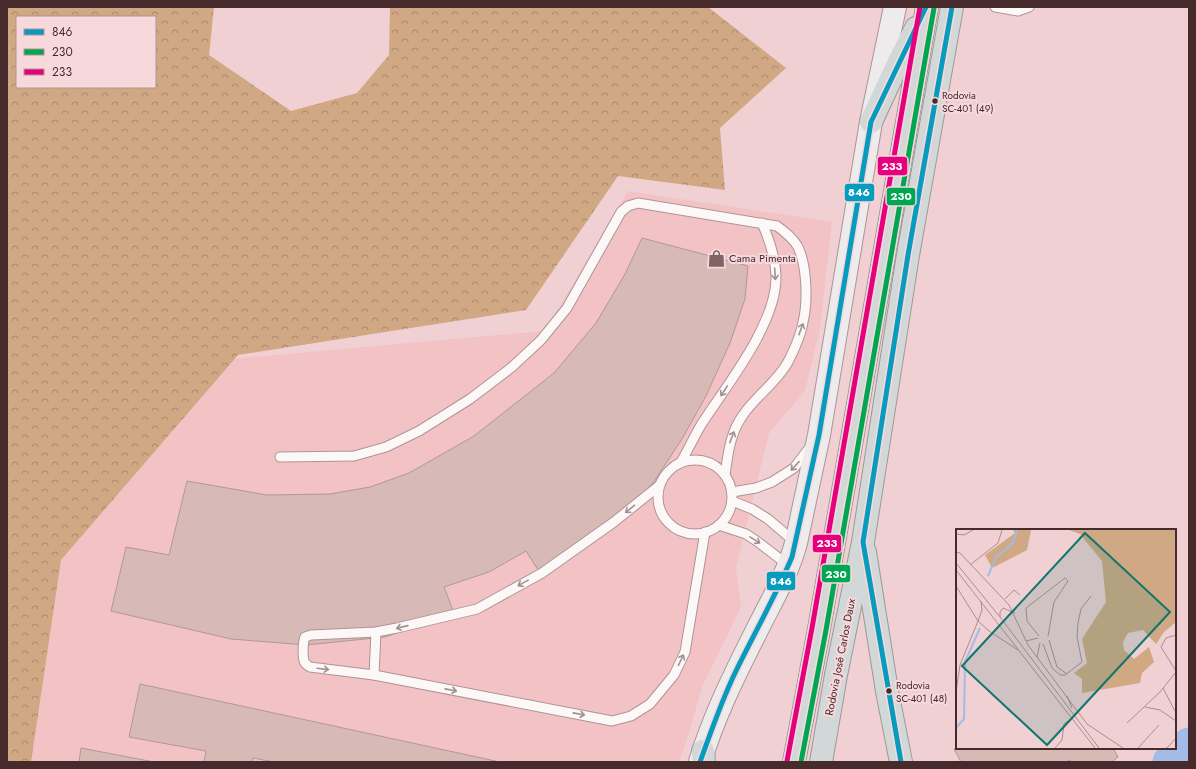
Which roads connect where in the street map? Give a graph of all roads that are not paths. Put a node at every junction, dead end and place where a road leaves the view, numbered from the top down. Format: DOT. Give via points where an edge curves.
graph roads {
  1 [pos="895,7"];
  2 [pos="927,7"];
  3 [pos="952,7"];
  4 [pos="995,7"];
  5 [pos="1029,7"];
  6 [pos="871,122"];
  7 [pos="762,223"];
  8 [pos="819,435"];
  9 [pos="280,457"];
  10 [pos="681,462"];
  11 [pos="725,475"];
  12 [pos="660,485"];
  13 [pos="732,496"];
  14 [pos="719,525"];
  15 [pos="705,532"];
  16 [pos="796,542"];
  17 [pos="864,542"];
  18 [pos="789,566"];
  19 [pos="376,632"];
  20 [pos="374,675"];
  21 [pos="702,758"];
  22 [pos="794,762"];
  23 [pos="821,762"];
  24 [pos="901,762"];
  1 -- 6 [label="main road"];
  2 -- 6 [label="highway"];
  2 -- 22 [label="highway"];
  3 -- 17 [label="highway, Rodovia José Carlos Daux" via="908,255"];
  4 -- 5 [label="lane" via="1018,11"];
  6 -- 8 [label="main road"];
  7 -- 9 [label="lane" via="638,203 628,206 621,212 566,308 541,340 512,367 470,399 386,448 354,456"];
  7 -- 10 [label="lane, one-way" via="774,258 776,280 764,325 701,425"];
  11 -- 7 [label="lane, one-way" via="731,438 743,415 788,362 804,322 805,278 798,248 790,236 777,226"];
  8 -- 13 [label="lane, one-way" via="794,468 767,484"];
  8 -- 16 [label="main road"];
  10 -- 11 [label="lane" via="700,460 710,463"];
  10 -- 12 [label="lane" via="672,468"];
  11 -- 13 [label="lane" via="730,483"];
  12 -- 15 [label="lane" via="659,502 666,518 679,530"];
  12 -- 19 [label="lane, one-way" via="614,522 542,573 477,609"];
  13 -- 14 [label="lane" via="729,510"];
  13 -- 16 [label="lane"];
  14 -- 15 [label="lane"];
  14 -- 18 [label="lane, one-way" via="746,534"];
  20 -- 15 [label="lane, one-way" via="612,721 631,716 650,704 674,675 685,652"];
  16 -- 18 [label="main road"];
  17 -- 23 [label="highway, Rodovia José Carlos Daux"];
  17 -- 24 [label="highway" via="887,691"];
  18 -- 21 [label="main road" via="720,707"];
  19 -- 20 [label="lane"];
  19 -- 20 [label="lane, one-way" via="311,634 303,640 303,660 310,667"];
}
